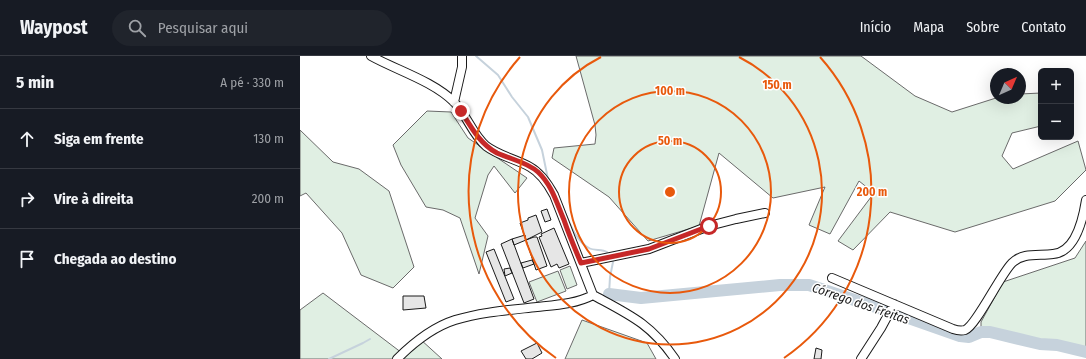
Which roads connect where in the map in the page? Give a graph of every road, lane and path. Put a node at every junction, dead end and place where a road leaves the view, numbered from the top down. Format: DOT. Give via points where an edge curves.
graph roads {
  1 [pos="371,56"];
  2 [pos="462,56"];
  3 [pos="454,102"];
  4 [pos="1086,200"];
  5 [pos="765,213"];
  6 [pos="581,263"];
  7 [pos="832,278"];
  8 [pos="593,295"];
  9 [pos="893,306"];
  10 [pos="397,359"];
  11 [pos="675,359"];
  12 [pos="861,359"];
  1 -- 3 [label="street" via="439,90"];
  2 -- 3 [label="street"];
  3 -- 6 [label="street" via="486,146 531,167 547,183"];
  4 -- 9 [label="street" via="1082,220 1068,247 1055,254 1025,256 1012,263 969,328 953,329"];
  5 -- 6 [label="street" via="709,226 649,249"];
  6 -- 8 [label="street"];
  7 -- 9 [label="street"];
  8 -- 10 [label="street" via="562,305 455,320 420,339"];
  8 -- 11 [label="street" via="638,319 665,344"];
  9 -- 12 [label="street"];
}
